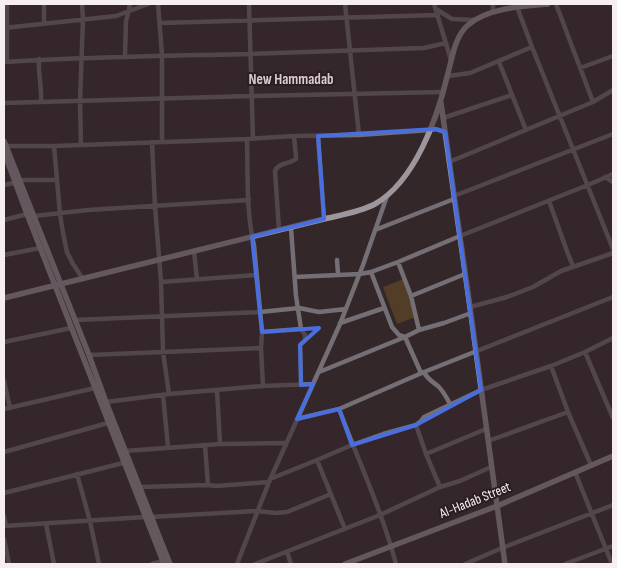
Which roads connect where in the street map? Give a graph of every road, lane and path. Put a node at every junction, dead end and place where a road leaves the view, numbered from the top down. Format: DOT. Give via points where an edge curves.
graph roads {
  1 [pos="7,4"];
  2 [pos="44,4"];
  3 [pos="82,4"];
  4 [pos="130,4"];
  5 [pos="148,4"];
  6 [pos="158,4"];
  7 [pos="249,4"];
  8 [pos="345,4"];
  9 [pos="493,4"];
  10 [pos="548,4"];
  11 [pos="556,4"];
  12 [pos="435,6"];
  13 [pos="517,7"];
  14 [pos="129,12"];
  15 [pos="493,12"];
  16 [pos="438,15"];
  17 [pos="346,18"];
  18 [pos="83,19"];
  19 [pos="249,20"];
  20 [pos="474,20"];
  21 [pos="160,22"];
  22 [pos="44,24"];
  23 [pos="5,28"];
  24 [pos="446,43"];
  25 [pos="532,48"];
  26 [pos="350,50"];
  27 [pos="250,54"];
  28 [pos="162,55"];
  29 [pos="125,56"];
  30 [pos="613,56"];
  31 [pos="82,58"];
  32 [pos="39,59"];
  33 [pos="451,60"];
  34 [pos="5,62"];
  35 [pos="499,62"];
  36 [pos="580,68"];
  37 [pos="448,76"];
  38 [pos="613,90"];
  39 [pos="444,92"];
  40 [pos="355,94"];
  41 [pos="512,95"];
  42 [pos="251,96"];
  43 [pos="162,98"];
  44 [pos="80,101"];
  45 [pos="441,101"];
  46 [pos="42,102"];
  47 [pos="593,102"];
  48 [pos="4,103"];
  49 [pos="560,116"];
  50 [pos="443,118"];
  51 [pos="430,130"];
  52 [pos="526,130"];
  53 [pos="445,132"];
  54 [pos="613,134"];
  55 [pos="359,135"];
  56 [pos="294,136"];
  57 [pos="318,136"];
  58 [pos="247,139"];
  59 [pos="253,139"];
  60 [pos="152,142"];
  61 [pos="162,142"];
  62 [pos="82,145"];
  63 [pos="4,146"];
  64 [pos="54,146"];
  65 [pos="574,149"];
  66 [pos="449,162"];
  67 [pos="613,174"];
  68 [pos="605,177"];
  69 [pos="56,180"];
  70 [pos="17,181"];
  71 [pos="613,182"];
  72 [pos="4,185"];
  73 [pos="588,185"];
  74 [pos="387,196"];
  75 [pos="454,197"];
  76 [pos="249,200"];
  77 [pos="549,201"];
  78 [pos="155,206"];
  79 [pos="27,214"];
  80 [pos="60,214"];
  81 [pos="34,216"];
  82 [pos="324,219"];
  83 [pos="4,220"];
  84 [pos="291,228"];
  85 [pos="279,230"];
  86 [pos="375,230"];
  87 [pos="460,236"];
  88 [pos="252,237"];
  89 [pos="40,248"];
  90 [pos="194,251"];
  91 [pos="613,251"];
  92 [pos="4,255"];
  93 [pos="159,260"];
  94 [pos="336,260"];
  95 [pos="398,262"];
  96 [pos="573,266"];
  97 [pos="371,272"];
  98 [pos="338,274"];
  99 [pos="360,274"];
  100 [pos="465,274"];
  101 [pos="256,275"];
  102 [pos="295,276"];
  103 [pos="83,279"];
  104 [pos="197,279"];
  105 [pos="161,282"];
  106 [pos="58,286"];
  107 [pos="411,296"];
  108 [pos="613,297"];
  109 [pos="4,298"];
  110 [pos="298,308"];
  111 [pos="384,308"];
  112 [pos="346,309"];
  113 [pos="471,310"];
  114 [pos="260,312"];
  115 [pos="162,316"];
  116 [pos="75,320"];
  117 [pos="340,324"];
  118 [pos="71,328"];
  119 [pos="302,329"];
  120 [pos="419,330"];
  121 [pos="262,332"];
  122 [pos="405,337"];
  123 [pos="613,338"];
  124 [pos="4,342"];
  125 [pos="261,348"];
  126 [pos="476,351"];
  127 [pos="163,352"];
  128 [pos="585,352"];
  129 [pos="89,355"];
  130 [pos="551,366"];
  131 [pos="319,372"];
  132 [pos="422,372"];
  133 [pos="4,381"];
  134 [pos="313,384"];
  135 [pos="301,385"];
  136 [pos="263,386"];
  137 [pos="95,388"];
  138 [pos="217,390"];
  139 [pos="481,390"];
  140 [pos="163,394"];
  141 [pos="169,394"];
  142 [pos="106,402"];
  143 [pos="450,404"];
  144 [pos="10,408"];
  145 [pos="4,409"];
  146 [pos="339,409"];
  147 [pos="568,412"];
  148 [pos="613,418"];
  149 [pos="297,419"];
  150 [pos="108,423"];
  151 [pos="416,425"];
  152 [pos="486,429"];
  153 [pos="488,441"];
  154 [pos="285,443"];
  155 [pos="220,444"];
  156 [pos="205,445"];
  157 [pos="352,445"];
  158 [pos="168,447"];
  159 [pos="125,451"];
  160 [pos="4,452"];
  161 [pos="426,454"];
  162 [pos="613,456"];
  163 [pos="317,460"];
  164 [pos="124,463"];
  165 [pos="590,465"];
  166 [pos="491,467"];
  167 [pos="575,472"];
  168 [pos="77,474"];
  169 [pos="269,480"];
  170 [pos="208,484"];
  171 [pos="140,487"];
  172 [pos="440,487"];
  173 [pos="4,493"];
  174 [pos="331,494"];
  175 [pos="613,505"];
  176 [pos="497,506"];
  177 [pos="257,511"];
  178 [pos="591,514"];
  179 [pos="380,515"];
  180 [pos="4,516"];
  181 [pos="148,517"];
  182 [pos="90,521"];
  183 [pos="46,524"];
  184 [pos="5,526"];
  185 [pos="345,529"];
  186 [pos="4,540"];
  187 [pos="391,546"];
  188 [pos="613,546"];
  189 [pos="502,548"];
  190 [pos="605,549"];
  191 [pos="286,552"];
  192 [pos="163,563"];
  193 [pos="9,564"];
  194 [pos="54,564"];
  195 [pos="99,564"];
  196 [pos="152,564"];
  197 [pos="170,564"];
  198 [pos="237,564"];
  199 [pos="255,564"];
  200 [pos="291,564"];
  201 [pos="345,564"];
  202 [pos="396,564"];
  203 [pos="465,564"];
  204 [pos="505,564"];
  205 [pos="565,564"];
  206 [pos="612,564"];
  1 -- 23 [label="street"];
  2 -- 22 [label="street"];
  3 -- 18 [label="street"];
  4 -- 14 [label="street"];
  5 -- 14 [label="street"];
  6 -- 21 [label="street"];
  7 -- 19 [label="street"];
  8 -- 17 [label="street"];
  9 -- 15 [label="street"];
  10 -- 13 [label="street"];
  11 -- 36 [label="street"];
  12 -- 16 [label="street"];
  12 -- 20 [label="street" via="447,17"];
  13 -- 15 [label="street"];
  13 -- 25 [label="street"];
  14 -- 18 [label="street"];
  14 -- 29 [label="street"];
  15 -- 20 [label="street"];
  16 -- 17 [label="street"];
  16 -- 24 [label="street"];
  17 -- 19 [label="street"];
  17 -- 26 [label="street"];
  18 -- 22 [label="street"];
  18 -- 31 [label="street"];
  19 -- 21 [label="street"];
  19 -- 27 [label="street"];
  20 -- 33 [label="street" via="460,34"];
  21 -- 28 [label="street"];
  22 -- 23 [label="street"];
  23 -- 34 [label="street"];
  24 -- 26 [label="street" via="424,48"];
  24 -- 33 [label="street"];
  25 -- 35 [label="street"];
  25 -- 49 [label="street"];
  26 -- 27 [label="street"];
  26 -- 40 [label="street"];
  27 -- 28 [label="street"];
  27 -- 42 [label="street"];
  28 -- 29 [label="street"];
  28 -- 43 [label="street"];
  29 -- 31 [label="street"];
  30 -- 36 [label="street"];
  31 -- 32 [label="street"];
  31 -- 44 [label="street"];
  32 -- 34 [label="street"];
  32 -- 46 [label="street"];
  33 -- 37 [label="street"];
  35 -- 37 [label="street" via="470,73"];
  35 -- 41 [label="street"];
  36 -- 47 [label="street"];
  37 -- 39 [label="street"];
  38 -- 47 [label="street"];
  39 -- 40 [label="street"];
  39 -- 45 [label="street"];
  40 -- 42 [label="street"];
  40 -- 55 [label="street"];
  41 -- 50 [label="street"];
  41 -- 52 [label="street"];
  42 -- 43 [label="street"];
  42 -- 59 [label="street"];
  43 -- 44 [label="street"];
  43 -- 61 [label="street"];
  44 -- 46 [label="street"];
  44 -- 62 [label="street"];
  45 -- 50 [label="street"];
  45 -- 51 [label="street"];
  46 -- 48 [label="street"];
  47 -- 49 [label="street"];
  49 -- 52 [label="street"];
  49 -- 65 [label="street"];
  50 -- 53 [label="street"];
  51 -- 53 [label="street"];
  51 -- 55 [label="street"];
  51 -- 74 [label="street" via="409,170"];
  52 -- 66 [label="street"];
  53 -- 66 [label="street"];
  54 -- 65 [label="street"];
  55 -- 57 [label="street"];
  56 -- 57 [label="street"];
  56 -- 59 [label="street"];
  56 -- 85 [label="street" via="296,159 275,171"];
  57 -- 82 [label="street"];
  58 -- 59 [label="street"];
  58 -- 61 [label="street"];
  58 -- 76 [label="street"];
  60 -- 61 [label="street"];
  60 -- 62 [label="street"];
  60 -- 78 [label="street"];
  62 -- 64 [label="street"];
  63 -- 64 [label="street"];
  63 -- 70 [label="street"];
  64 -- 69 [label="street"];
  65 -- 73 [label="street"];
  65 -- 75 [label="street"];
  66 -- 75 [label="street"];
  67 -- 68 [label="street"];
  68 -- 71 [label="street"];
  68 -- 73 [label="street"];
  69 -- 70 [label="street"];
  69 -- 80 [label="street"];
  70 -- 72 [label="street"];
  70 -- 79 [label="street"];
  70 -- 81 [label="street"];
  73 -- 77 [label="street"];
  73 -- 91 [label="street"];
  74 -- 82 [label="street" via="367,208"];
  74 -- 86 [label="street"];
  75 -- 86 [label="street"];
  75 -- 87 [label="street"];
  76 -- 78 [label="street"];
  76 -- 88 [label="street"];
  77 -- 87 [label="street"];
  77 -- 96 [label="street"];
  78 -- 80 [label="street"];
  78 -- 93 [label="street"];
  79 -- 83 [label="street"];
  79 -- 89 [label="street"];
  80 -- 81 [label="street"];
  80 -- 103 [label="street" via="67,252"];
  81 -- 106 [label="street"];
  82 -- 84 [label="street"];
  84 -- 85 [label="street"];
  84 -- 102 [label="street"];
  85 -- 88 [label="street"];
  86 -- 99 [label="street"];
  87 -- 95 [label="street"];
  87 -- 100 [label="street"];
  88 -- 90 [label="street"];
  88 -- 101 [label="street"];
  89 -- 92 [label="street"];
  89 -- 106 [label="street"];
  90 -- 93 [label="street"];
  90 -- 104 [label="street"];
  91 -- 96 [label="street"];
  93 -- 103 [label="street"];
  93 -- 105 [label="street"];
  94 -- 98 [label="street"];
  95 -- 97 [label="street"];
  95 -- 107 [label="street"];
  96 -- 113 [label="street" via="533,287"];
  97 -- 99 [label="street"];
  97 -- 111 [label="street"];
  98 -- 99 [label="street"];
  98 -- 102 [label="street"];
  99 -- 112 [label="street"];
  100 -- 107 [label="street"];
  100 -- 113 [label="street"];
  101 -- 104 [label="street"];
  101 -- 114 [label="street"];
  102 -- 110 [label="street"];
  103 -- 106 [label="street"];
  104 -- 105 [label="street"];
  105 -- 115 [label="street"];
  106 -- 109 [label="street"];
  106 -- 116 [label="street"];
  106 -- 118 [label="street"];
  107 -- 120 [label="street"];
  108 -- 126 [label="street"];
  110 -- 112 [label="street" via="318,312"];
  110 -- 114 [label="street"];
  110 -- 119 [label="street"];
  111 -- 117 [label="street"];
  111 -- 122 [label="street" via="395,332"];
  112 -- 117 [label="street"];
  113 -- 120 [label="street"];
  113 -- 126 [label="street"];
  114 -- 115 [label="street"];
  114 -- 121 [label="street"];
  115 -- 116 [label="street"];
  115 -- 127 [label="street"];
  116 -- 129 [label="street"];
  117 -- 131 [label="street"];
  118 -- 124 [label="street"];
  118 -- 137 [label="street"];
  119 -- 121 [label="street"];
  119 -- 135 [label="street" via="305,340 300,345"];
  120 -- 122 [label="street"];
  121 -- 125 [label="street"];
  122 -- 131 [label="street"];
  122 -- 132 [label="street"];
  123 -- 128 [label="street"];
  125 -- 127 [label="street"];
  125 -- 136 [label="street"];
  126 -- 132 [label="street"];
  126 -- 139 [label="street"];
  127 -- 129 [label="street"];
  127 -- 141 [label="street"];
  128 -- 130 [label="street"];
  128 -- 148 [label="street"];
  129 -- 142 [label="street"];
  130 -- 139 [label="street"];
  130 -- 147 [label="street"];
  131 -- 134 [label="street"];
  132 -- 143 [label="street" via="439,387"];
  132 -- 146 [label="street"];
  133 -- 144 [label="street"];
  134 -- 135 [label="street"];
  134 -- 149 [label="street"];
  135 -- 136 [label="street"];
  136 -- 138 [label="street"];
  137 -- 144 [label="street"];
  137 -- 150 [label="street"];
  138 -- 141 [label="street"];
  138 -- 155 [label="street"];
  139 -- 143 [label="street"];
  139 -- 152 [label="street"];
  140 -- 141 [label="street"];
  140 -- 142 [label="street"];
  140 -- 158 [label="street"];
  142 -- 159 [label="street"];
  143 -- 151 [label="street" via="424,417"];
  144 -- 145 [label="street"];
  146 -- 149 [label="street"];
  146 -- 157 [label="street"];
  147 -- 153 [label="street"];
  147 -- 165 [label="street"];
  149 -- 154 [label="street"];
  150 -- 160 [label="street"];
  150 -- 164 [label="street"];
  151 -- 157 [label="street"];
  151 -- 161 [label="street"];
  152 -- 153 [label="street"];
  152 -- 161 [label="street"];
  153 -- 166 [label="street"];
  154 -- 155 [label="street"];
  154 -- 169 [label="street"];
  155 -- 156 [label="street"];
  156 -- 158 [label="street"];
  156 -- 170 [label="street"];
  157 -- 163 [label="street"];
  157 -- 179 [label="street"];
  158 -- 159 [label="street"];
  159 -- 171 [label="street"];
  161 -- 172 [label="street"];
  162 -- 165 [label="street, Al-Hadab Street"];
  163 -- 169 [label="street"];
  163 -- 174 [label="street"];
  164 -- 168 [label="street"];
  164 -- 181 [label="street"];
  165 -- 167 [label="street, Al-Hadab Street"];
  166 -- 172 [label="street"];
  166 -- 176 [label="street"];
  167 -- 176 [label="street, Al-Hadab Street"];
  167 -- 178 [label="street"];
  168 -- 173 [label="street"];
  168 -- 182 [label="street"];
  169 -- 170 [label="street" via="216,486"];
  169 -- 177 [label="street"];
  170 -- 171 [label="street"];
  171 -- 181 [label="street"];
  172 -- 179 [label="street"];
  174 -- 177 [label="street" via="287,512"];
  174 -- 185 [label="street"];
  175 -- 178 [label="street"];
  176 -- 187 [label="street, Al-Hadab Street"];
  176 -- 189 [label="street"];
  177 -- 181 [label="street"];
  177 -- 198 [label="street"];
  178 -- 189 [label="street"];
  178 -- 190 [label="street"];
  179 -- 185 [label="street"];
  179 -- 187 [label="street"];
  180 -- 184 [label="street"];
  181 -- 182 [label="street"];
  181 -- 192 [label="street"];
  181 -- 197 [label="street"];
  182 -- 183 [label="street"];
  182 -- 195 [label="street"];
  183 -- 184 [label="street"];
  183 -- 194 [label="street"];
  185 -- 191 [label="street"];
  186 -- 193 [label="street"];
  187 -- 201 [label="street, Al-Hadab Street"];
  187 -- 202 [label="street"];
  188 -- 190 [label="street"];
  189 -- 203 [label="street"];
  189 -- 204 [label="street"];
  190 -- 205 [label="street"];
  190 -- 206 [label="street"];
  191 -- 199 [label="street"];
  191 -- 200 [label="street"];
  192 -- 196 [label="street"];
}
